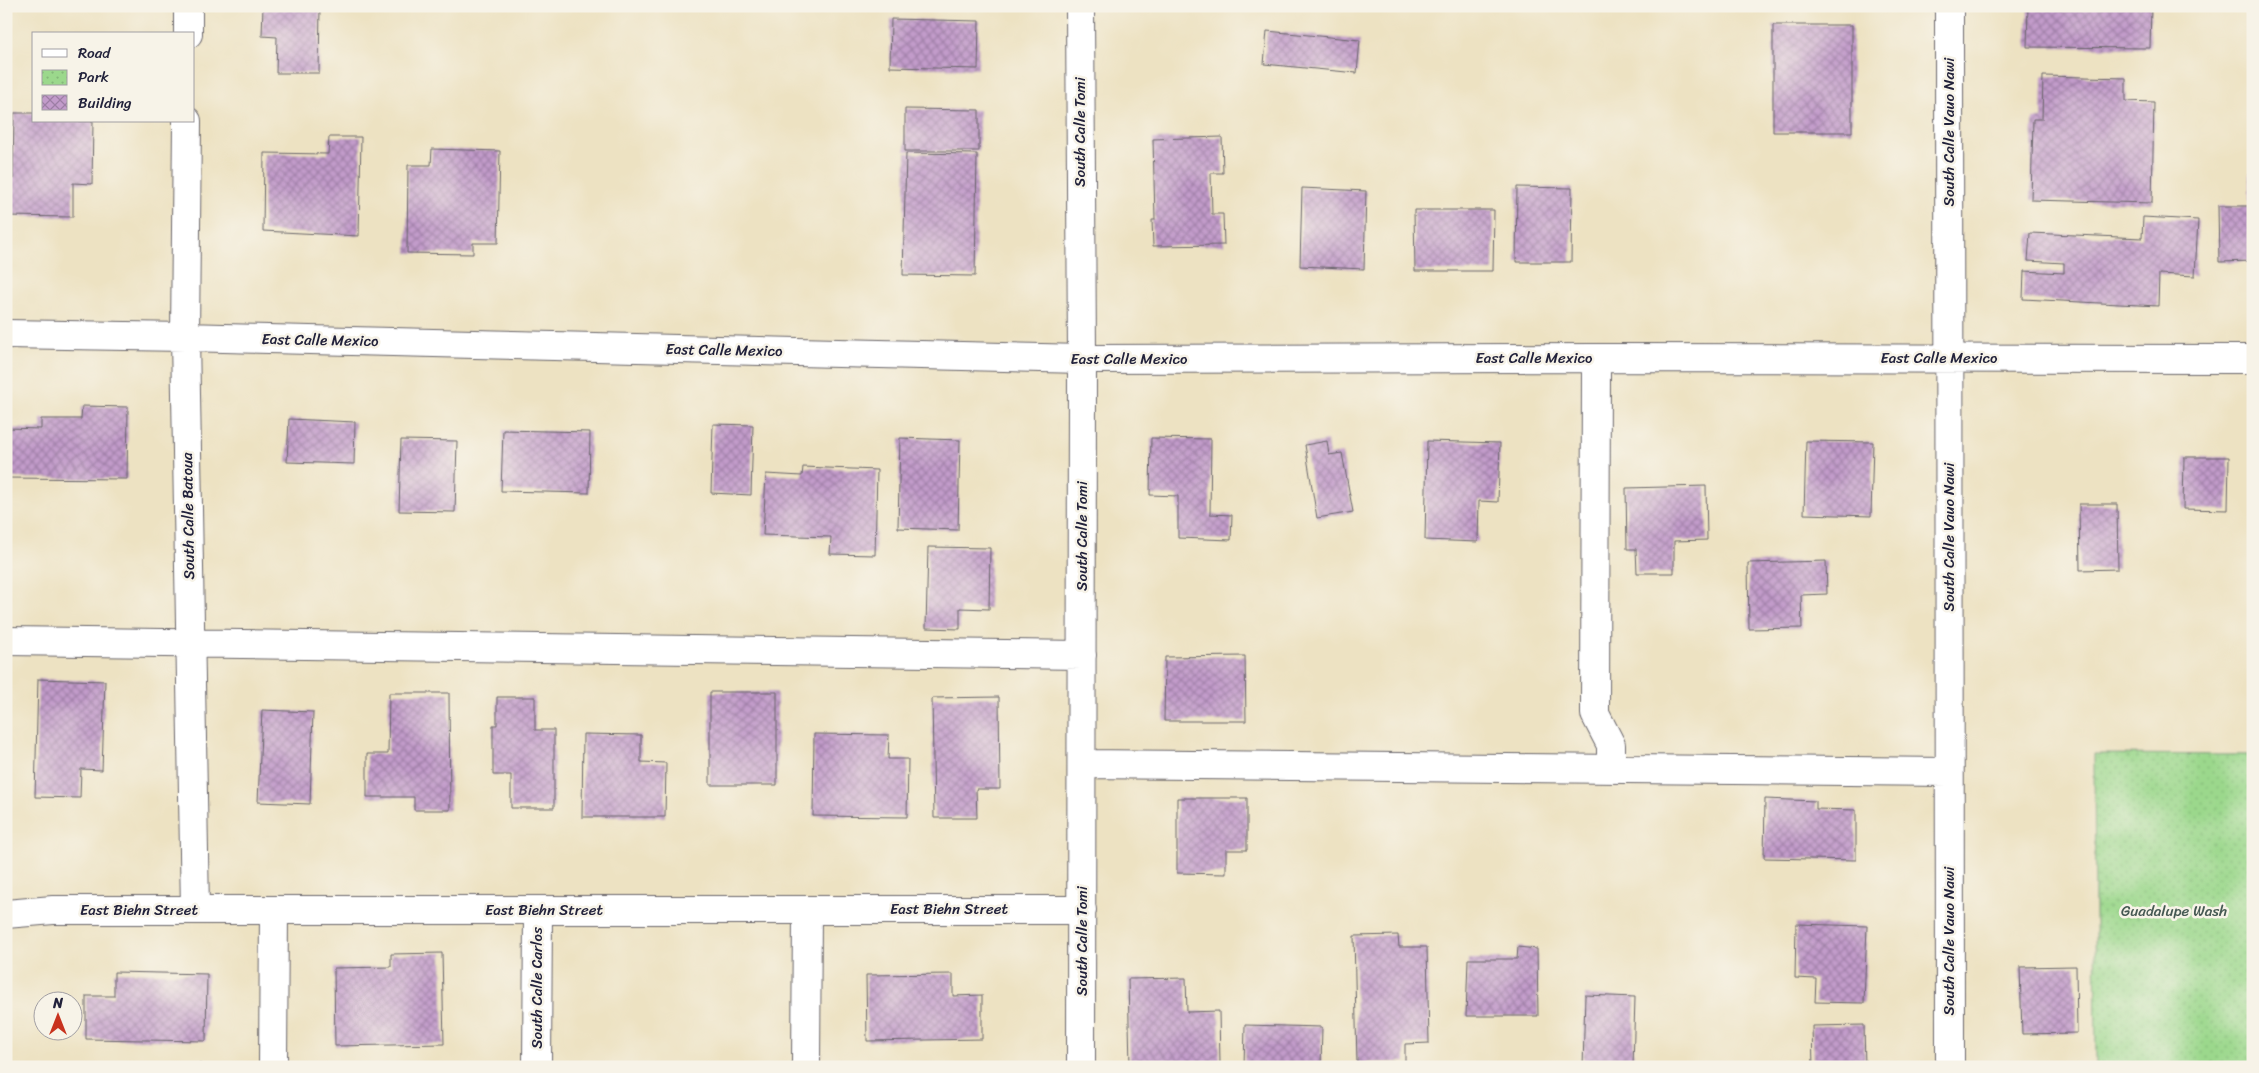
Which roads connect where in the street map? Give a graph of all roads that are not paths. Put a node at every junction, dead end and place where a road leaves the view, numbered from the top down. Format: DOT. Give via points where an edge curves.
graph roads {
  1 [pos="188,6"];
  2 [pos="1080,6"];
  3 [pos="1949,6"];
  4 [pos="188,32"];
  5 [pos="187,122"];
  6 [pos="6,334"];
  7 [pos="186,337"];
  8 [pos="1596,358"];
  9 [pos="1949,358"];
  10 [pos="2253,359"];
  11 [pos="1082,360"];
  12 [pos="6,641"];
  13 [pos="189,643"];
  14 [pos="1082,655"];
  15 [pos="1082,764"];
  16 [pos="1611,769"];
  17 [pos="1948,772"];
  18 [pos="195,910"];
  19 [pos="274,910"];
  20 [pos="538,910"];
  21 [pos="806,910"];
  22 [pos="1082,910"];
  23 [pos="6,914"];
  24 [pos="273,1067"];
  25 [pos="537,1067"];
  26 [pos="806,1067"];
  27 [pos="1081,1067"];
  28 [pos="1950,1067"];
  1 -- 4 [label="street"];
  2 -- 11 [label="street, South Calle Tomi"];
  3 -- 9 [label="street, South Calle Vauo Nawi"];
  5 -- 7 [label="street, South Calle Batoua"];
  6 -- 7 [label="street, East Calle Mexico"];
  7 -- 11 [label="street, East Calle Mexico"];
  7 -- 13 [label="street, South Calle Batoua"];
  8 -- 9 [label="street, East Calle Mexico"];
  8 -- 11 [label="street, East Calle Mexico"];
  8 -- 16 [label="street" via="1595,714 1611,745"];
  9 -- 10 [label="street, East Calle Mexico"];
  9 -- 17 [label="street, South Calle Vauo Nawi"];
  11 -- 14 [label="street, South Calle Tomi"];
  12 -- 13 [label="street"];
  13 -- 14 [label="street"];
  13 -- 18 [label="street, South Calle Batoua"];
  14 -- 15 [label="street, South Calle Tomi"];
  15 -- 16 [label="street"];
  15 -- 22 [label="street, South Calle Tomi"];
  16 -- 17 [label="street"];
  17 -- 28 [label="street, South Calle Vauo Nawi"];
  18 -- 19 [label="street, East Biehn Street"];
  18 -- 23 [label="street, East Biehn Street" via="53,910"];
  19 -- 20 [label="street, East Biehn Street"];
  19 -- 24 [label="street"];
  20 -- 21 [label="street, East Biehn Street"];
  20 -- 25 [label="street, South Calle Carlos"];
  21 -- 22 [label="street, East Biehn Street"];
  21 -- 26 [label="street"];
  22 -- 27 [label="street, South Calle Tomi"];
}
